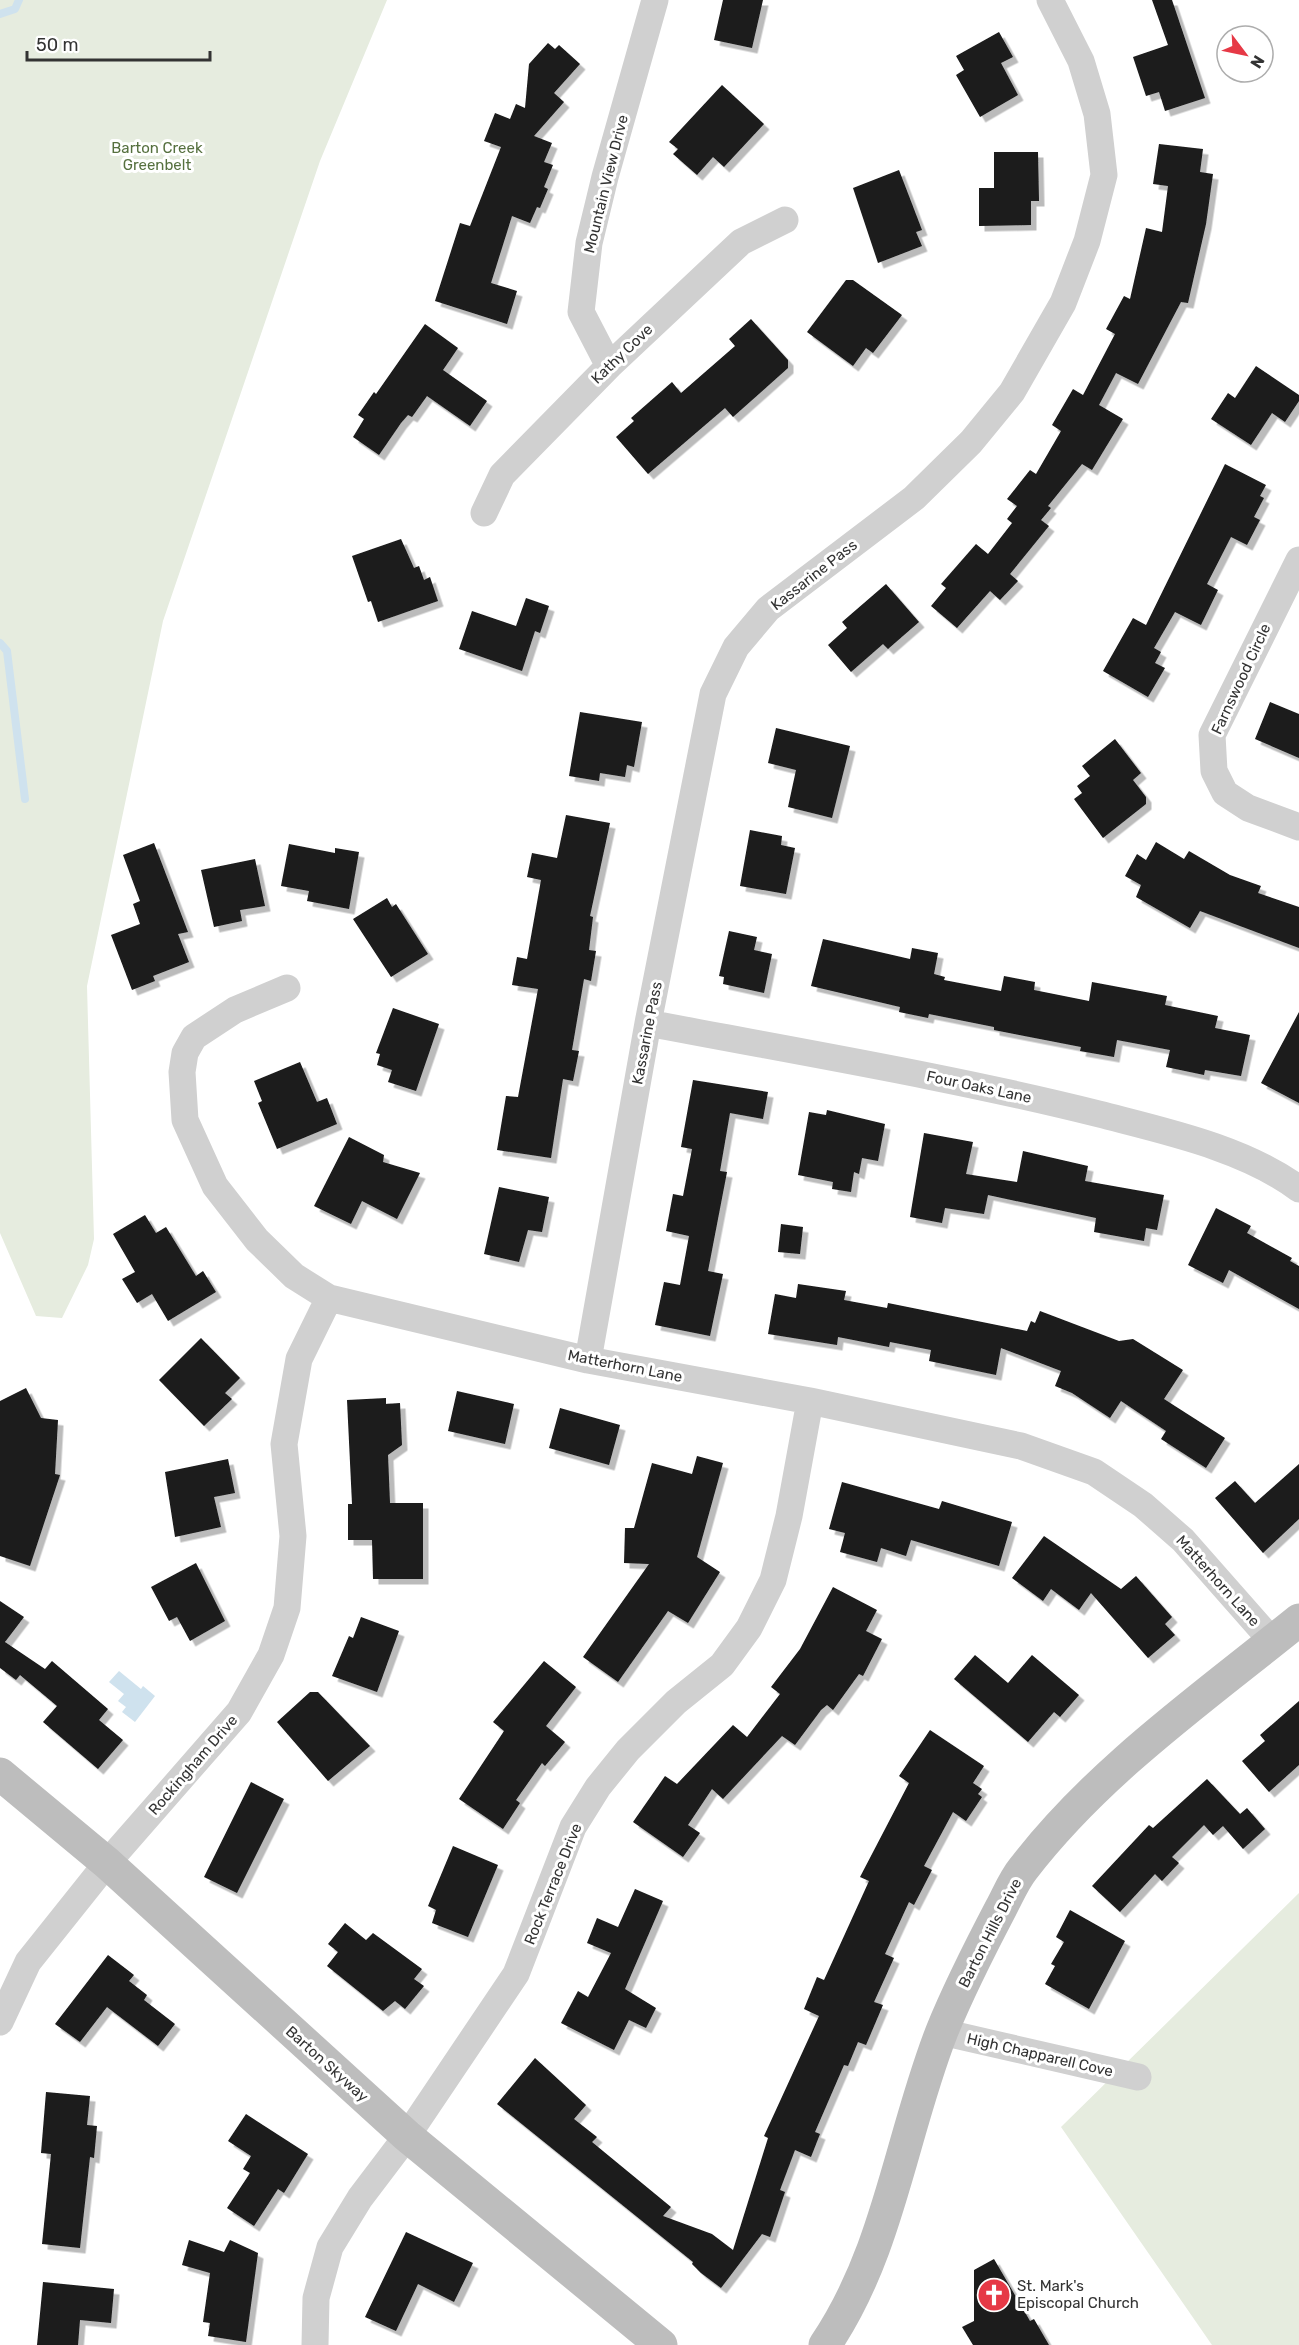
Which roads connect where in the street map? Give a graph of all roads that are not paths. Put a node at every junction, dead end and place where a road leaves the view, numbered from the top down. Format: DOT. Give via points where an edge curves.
graph roads {
  1 [pos="655,0"];
  2 [pos="1050,0"];
  3 [pos="785,220"];
  4 [pos="609,366"];
  5 [pos="484,513"];
  6 [pos="1299,560"];
  7 [pos="1299,827"];
  8 [pos="287,988"];
  9 [pos="648,1023"];
  10 [pos="1299,1189"];
  11 [pos="329,1298"];
  12 [pos="588,1360"];
  13 [pos="810,1401"];
  14 [pos="1299,1620"];
  15 [pos="1272,1641"];
  16 [pos="0,1774"];
  17 [pos="106,1863"];
  18 [pos="0,2022"];
  19 [pos="942,2032"];
  20 [pos="1138,2077"];
  21 [pos="407,2136"];
  22 [pos="315,2345"];
  23 [pos="661,2345"];
  24 [pos="825,2345"];
  1 -- 4 [label="street, Mountain View Drive" via="589,243 581,312"];
  2 -- 9 [label="street, Kassarine Pass" via="1081,61 1097,114 1104,175 1088,241 1063,303 1011,392 971,442 914,498 768,609 736,647 713,694"];
  3 -- 4 [label="street, Kathy Cove" via="741,242"];
  4 -- 5 [label="street, Kathy Cove" via="502,475"];
  6 -- 7 [label="street, Farnswood Circle" via="1212,735 1214,771 1225,793 1248,808"];
  8 -- 11 [label="street, Matterhorn Lane" via="235,1010 194,1037 185,1053 182,1072 185,1120 215,1186 257,1240 294,1276"];
  9 -- 10 [label="street, Four Oaks Lane" via="1003,1090 1139,1124 1229,1154 1283,1177"];
  9 -- 12 [label="street, Kassarine Pass"];
  11 -- 12 [label="street, Matterhorn Lane"];
  11 -- 17 [label="street, Rockingham Drive" via="299,1359 284,1444 293,1536 287,1608 271,1655 239,1712"];
  12 -- 13 [label="street, Matterhorn Lane"];
  13 -- 15 [label="street, Matterhorn Lane" via="1021,1446 1094,1472 1143,1505 1183,1540"];
  13 -- 21 [label="street, Rock Terrace Drive" via="789,1516 772,1580 749,1628 722,1665 676,1702 598,1787 573,1827 516,1974"];
  14 -- 15 [label="street, Barton Hills Drive"];
  15 -- 19 [label="street, Barton Hills Drive" via="1121,1766 1022,1870 988,1932"];
  16 -- 17 [label="street, Barton Skyway"];
  17 -- 18 [label="street, Rockingham Drive" via="28,1962"];
  17 -- 21 [label="street, Barton Skyway"];
  19 -- 20 [label="street, High Chapparell Cove"];
  19 -- 24 [label="street, Barton Hills Drive" via="876,2244"];
  21 -- 22 [label="street, Rock Terrace Drive" via="330,2247 316,2298"];
  21 -- 23 [label="street, Barton Skyway"];
}
